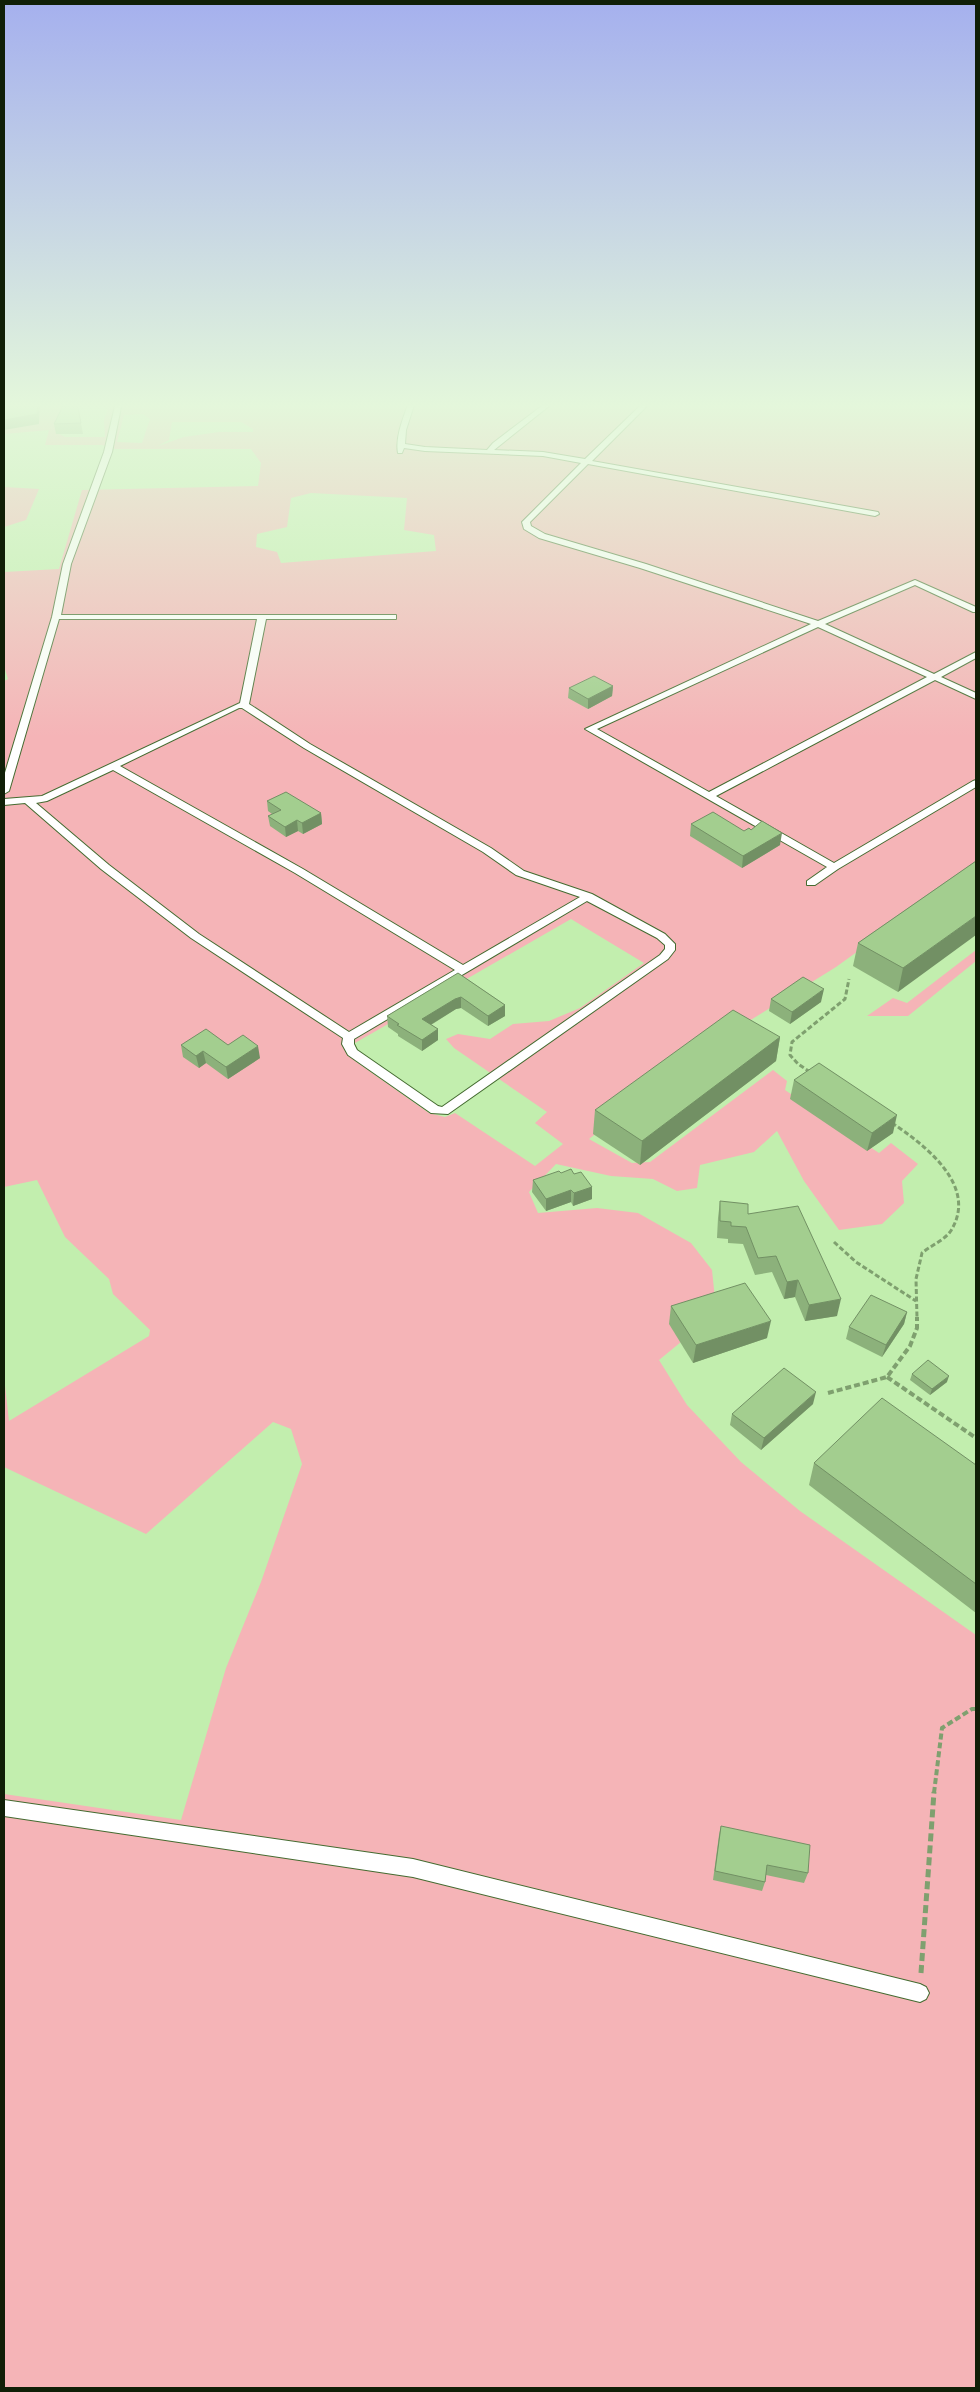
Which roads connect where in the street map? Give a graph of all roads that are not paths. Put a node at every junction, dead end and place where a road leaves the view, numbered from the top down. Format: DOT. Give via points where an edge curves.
graph roads {
  1 [pos="85,514"];
  2 [pos="533,514"];
  3 [pos="976,610"];
  4 [pos="56,617"];
  5 [pos="262,617"];
  6 [pos="393,617"];
  7 [pos="818,624"];
  8 [pos="976,655"];
  9 [pos="936,676"];
  10 [pos="976,696"];
  11 [pos="244,705"];
  12 [pos="113,766"];
  13 [pos="976,783"];
  14 [pos="4,791"];
  15 [pos="709,796"];
  16 [pos="28,801"];
  17 [pos="4,802"];
  18 [pos="834,868"];
  19 [pos="810,883"];
  20 [pos="588,896"];
  21 [pos="462,969"];
  22 [pos="348,1037"];
  23 [pos="4,1808"];
  24 [pos="920,1993"];
  1 -- 4 [label="lane" via="67,564"];
  2 -- 7 [label="lane" via="526,522 527,527 542,536"];
  3 -- 7 [label="lane" via="915,582"];
  4 -- 5 [label="lane"];
  4 -- 14 [label="lane"];
  5 -- 6 [label="lane"];
  5 -- 11 [label="lane"];
  7 -- 9 [label="lane"];
  7 -- 15 [label="lane" via="590,729"];
  8 -- 9 [label="lane"];
  9 -- 10 [label="lane"];
  9 -- 15 [label="lane"];
  11 -- 12 [label="lane"];
  11 -- 20 [label="lane" via="520,873"];
  12 -- 16 [label="lane" via="44,799"];
  12 -- 21 [label="lane" via="299,871"];
  13 -- 18 [label="lane"];
  15 -- 18 [label="lane"];
  16 -- 17 [label="lane"];
  16 -- 22 [label="lane" via="105,867 195,936"];
  18 -- 19 [label="lane"];
  20 -- 21 [label="lane"];
  20 -- 22 [label="lane" via="661,936 670,944 670,950 444,1111 435,1110 352,1052"];
  21 -- 22 [label="lane"];
  23 -- 24 [label="lane" via="414,1868"];
}
